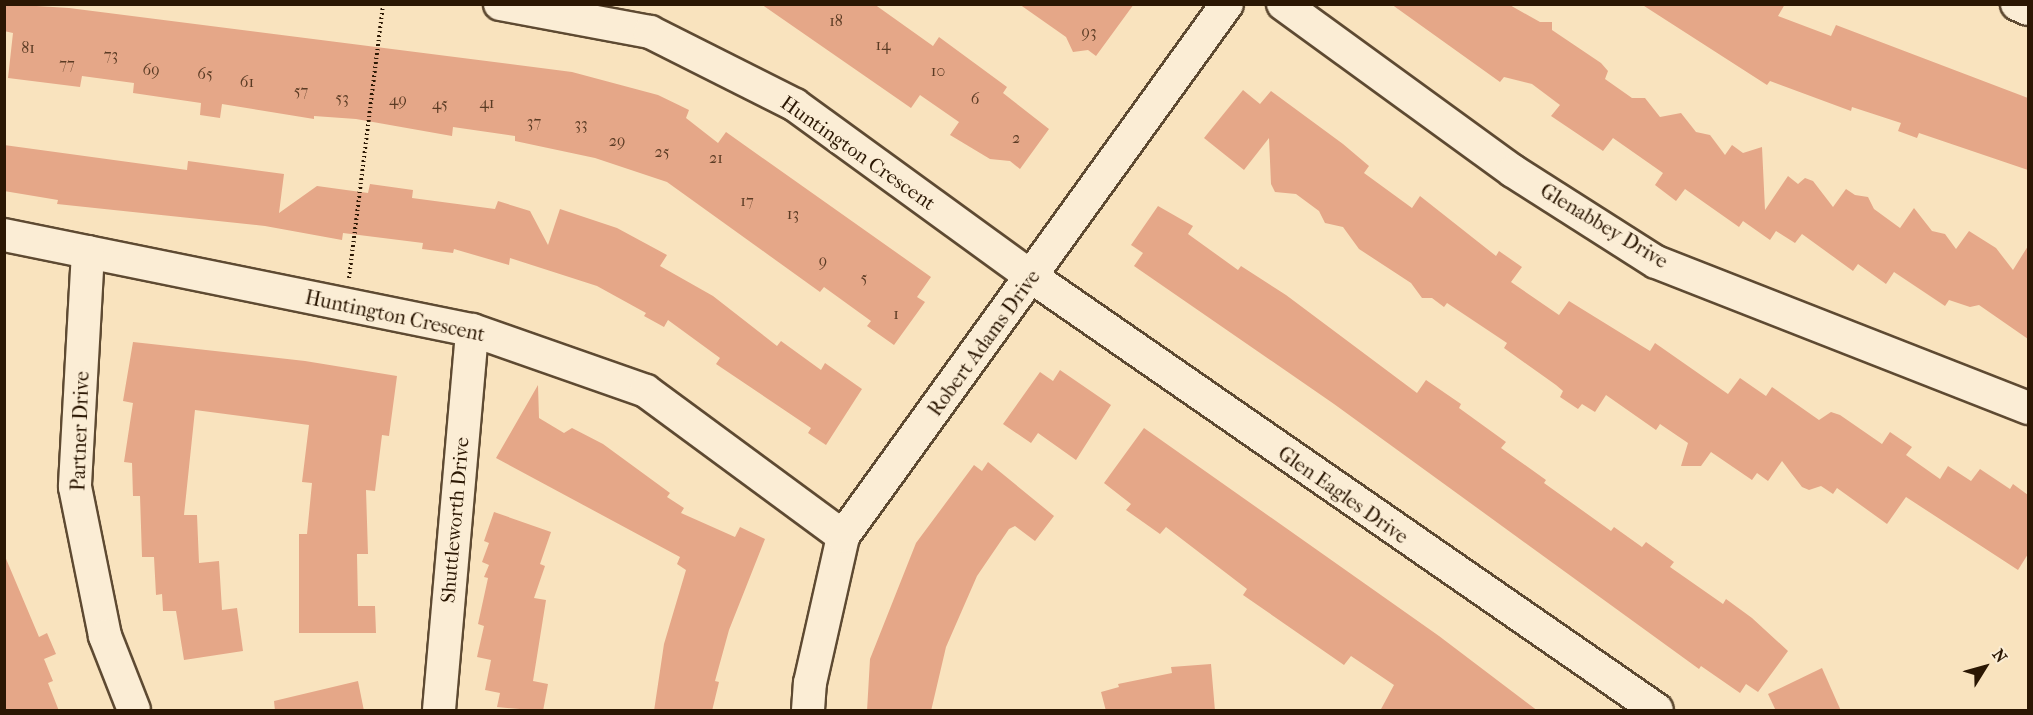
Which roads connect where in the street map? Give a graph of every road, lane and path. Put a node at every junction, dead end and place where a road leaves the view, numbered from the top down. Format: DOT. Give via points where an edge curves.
graph roads {
  1 [pos="383,4"];
  2 [pos="500,4"];
  3 [pos="1227,4"];
  4 [pos="1283,4"];
  5 [pos="2017,4"];
  6 [pos="2028,9"];
  7 [pos="4,235"];
  8 [pos="88,252"];
  9 [pos="1032,277"];
  10 [pos="346,304"];
  11 [pos="472,330"];
  12 [pos="2028,408"];
  13 [pos="843,536"];
  14 [pos="134,711"];
  15 [pos="438,711"];
  16 [pos="808,711"];
  17 [pos="1657,711"];
  1 -- 10 [label="path"];
  2 -- 9 [label="street, Huntington Crescent" via="650,32 795,105"];
  3 -- 9 [label="street, Robert Adams Drive"];
  4 -- 12 [label="street, Glenabbey Drive" via="1513,171 1656,262"];
  5 -- 6 [label="street"];
  7 -- 8 [label="street, Huntington Crescent"];
  8 -- 10 [label="street, Huntington Crescent"];
  8 -- 14 [label="street, Partner Drive" via="75,487 105,636"];
  9 -- 13 [label="street, Robert Adams Drive"];
  9 -- 17 [label="street, Glen Eagles Drive"];
  10 -- 11 [label="street, Huntington Crescent"];
  11 -- 13 [label="street, Huntington Crescent" via="646,391"];
  11 -- 15 [label="street, Shuttleworth Drive"];
  13 -- 16 [label="street, Robert Adams Drive" via="810,683"];
}
